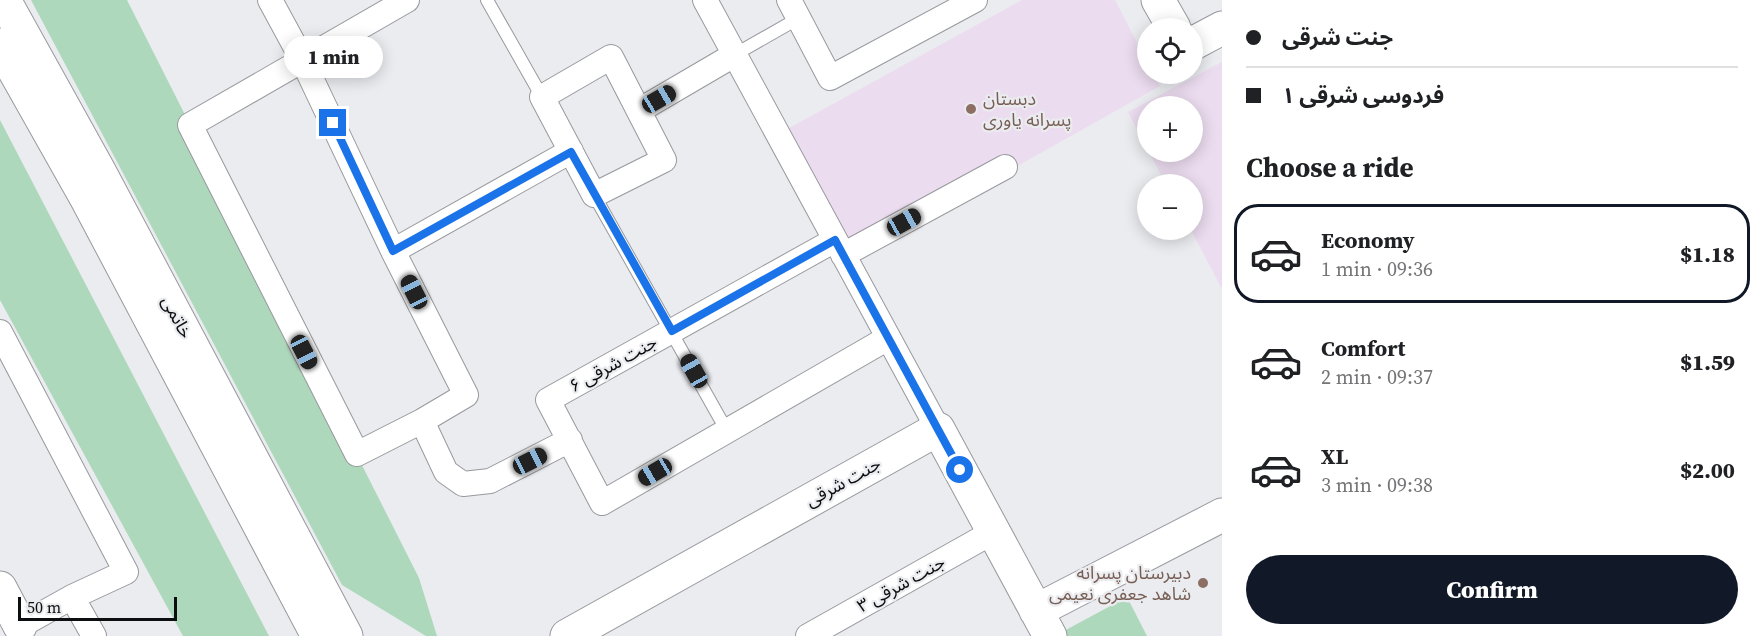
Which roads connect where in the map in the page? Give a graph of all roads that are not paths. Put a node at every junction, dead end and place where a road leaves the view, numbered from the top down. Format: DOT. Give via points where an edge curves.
graph roads {
  1 [pos="4,0"];
  2 [pos="270,0"];
  3 [pos="487,0"];
  4 [pos="705,0"];
  5 [pos="975,0"];
  6 [pos="1158,0"];
  7 [pos="402,1"];
  8 [pos="794,9"];
  9 [pos="1168,18"];
  10 [pos="1222,28"];
  11 [pos="1203,38"];
  12 [pos="0,45"];
  13 [pos="734,55"];
  14 [pos="302,58"];
  15 [pos="542,97"];
  16 [pos="640,110"];
  17 [pos="571,152"];
  18 [pos="1005,167"];
  19 [pos="594,195"];
  20 [pos="839,247"];
  21 [pos="393,251"];
  22 [pos="672,331"];
  23 [pos="0,332"];
  24 [pos="888,338"];
  25 [pos="422,421"];
  26 [pos="938,429"];
  27 [pos="727,431"];
  28 [pos="570,440"];
  29 [pos="1222,514"];
  30 [pos="993,532"];
  31 [pos="0,588"];
  32 [pos="72,597"];
  33 [pos="1043,623"];
  34 [pos="20,626"];
  35 [pos="94,636"];
  36 [pos="318,636"];
  37 [pos="346,636"];
  38 [pos="567,636"];
  39 [pos="808,636"];
  1 -- 37 [label="main road, خاتمی"];
  2 -- 14 [label="street"];
  3 -- 15 [label="lane"];
  4 -- 13 [label="street"];
  5 -- 8 [label="street" via="831,78"];
  6 -- 9 [label="main road"];
  7 -- 14 [label="street"];
  8 -- 13 [label="lane"];
  10 -- 11 [label="main road"];
  12 -- 36 [label="main road, خاتمی" via="88,201"];
  13 -- 16 [label="street"];
  13 -- 20 [label="street"];
  14 -- 21 [label="street"];
  14 -- 25 [label="street" via="190,125 357,454"];
  15 -- 16 [label="street" via="611,57"];
  15 -- 17 [label="street"];
  16 -- 19 [label="street" via="664,160"];
  17 -- 19 [label="street"];
  17 -- 21 [label="street"];
  18 -- 20 [label="street, جنت شرقی ۶"];
  19 -- 22 [label="lane"];
  20 -- 22 [label="street, جنت شرقی ۶"];
  20 -- 24 [label="street"];
  21 -- 25 [label="street" via="466,395"];
  22 -- 27 [label="lane"];
  22 -- 28 [label="street, جنت شرقی ۶" via="548,400"];
  23 -- 32 [label="street" via="126,572"];
  24 -- 26 [label="street"];
  24 -- 27 [label="street"];
  25 -- 28 [label="street" via="446,472 464,484 490,481"];
  26 -- 30 [label="main road"];
  26 -- 38 [label="main road, جنت شرقی"];
  27 -- 28 [label="street" via="602,503"];
  29 -- 33 [label="main road"];
  30 -- 33 [label="main road"];
  30 -- 39 [label="street, جنت شرقی ۳"];
  31 -- 34 [label="main road"];
  32 -- 34 [label="street"];
  32 -- 35 [label="street"];
}
